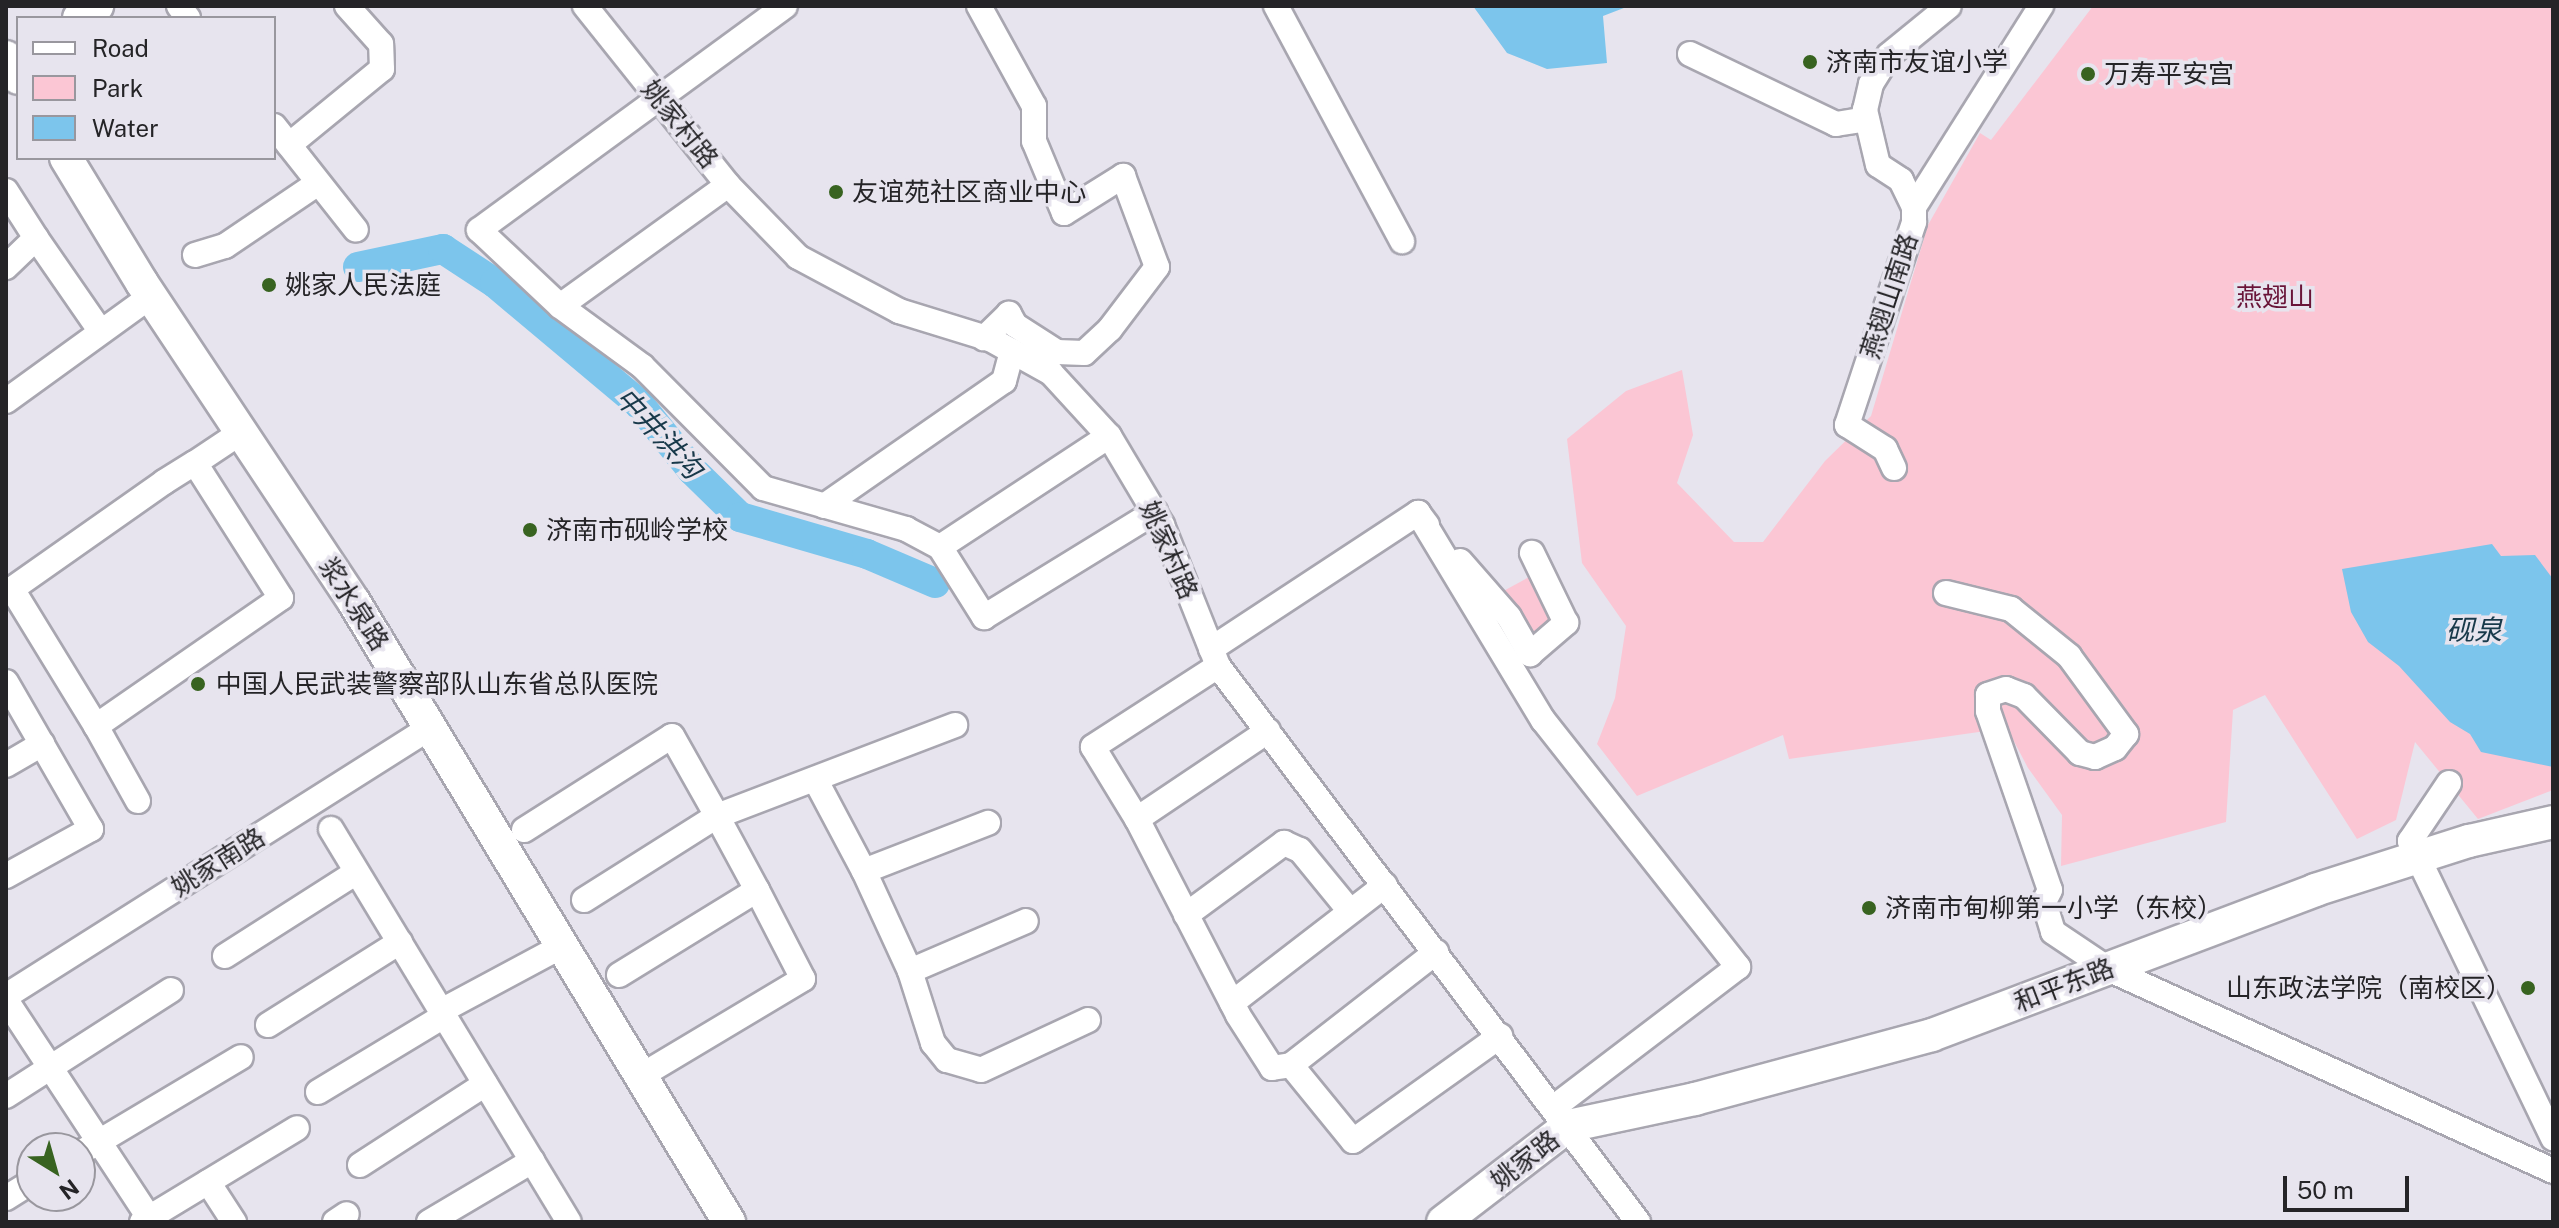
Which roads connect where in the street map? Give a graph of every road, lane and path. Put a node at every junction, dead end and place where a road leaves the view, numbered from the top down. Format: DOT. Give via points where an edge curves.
graph roads {
  1 [pos="347,6"];
  2 [pos="585,6"];
  3 [pos="785,6"];
  4 [pos="979,6"];
  5 [pos="1276,6"];
  6 [pos="1949,6"];
  7 [pos="2041,6"];
  8 [pos="1690,54"];
  9 [pos="661,100"];
  10 [pos="1867,119"];
  11 [pos="282,136"];
  12 [pos="67,160"];
  13 [pos="318,183"];
  14 [pos="728,185"];
  15 [pos="6,191"];
  16 [pos="1914,207"];
  17 [pos="356,230"];
  18 [pos="36,238"];
  19 [pos="1402,241"];
  20 [pos="195,255"];
  21 [pos="6,267"];
  22 [pos="151,296"];
  23 [pos="560,306"];
  24 [pos="101,332"];
  25 [pos="984,338"];
  26 [pos="1012,351"];
  27 [pos="6,401"];
  28 [pos="240,433"];
  29 [pos="1109,436"];
  30 [pos="195,463"];
  31 [pos="1894,468"];
  32 [pos="824,506"];
  33 [pos="1155,512"];
  34 [pos="1418,513"];
  35 [pos="940,547"];
  36 [pos="1532,553"];
  37 [pos="9,585"];
  38 [pos="1946,593"];
  39 [pos="1215,657"];
  40 [pos="6,682"];
  41 [pos="955,725"];
  42 [pos="96,726"];
  43 [pos="431,727"];
  44 [pos="1268,731"];
  45 [pos="42,744"];
  46 [pos="6,765"];
  47 [pos="815,779"];
  48 [pos="2449,783"];
  49 [pos="138,801"];
  50 [pos="717,816"];
  51 [pos="1137,819"];
  52 [pos="2553,822"];
  53 [pos="988,823"];
  54 [pos="331,829"];
  55 [pos="524,830"];
  56 [pos="2420,859"];
  57 [pos="864,871"];
  58 [pos="357,872"];
  59 [pos="6,876"];
  60 [pos="1385,885"];
  61 [pos="757,890"];
  62 [pos="584,900"];
  63 [pos="1350,911"];
  64 [pos="1186,915"];
  65 [pos="1026,921"];
  66 [pos="400,942"];
  67 [pos="562,946"];
  68 [pos="1436,952"];
  69 [pos="225,956"];
  70 [pos="2108,969"];
  71 [pos="910,971"];
  72 [pos="619,975"];
  73 [pos="171,990"];
  74 [pos="6,998"];
  75 [pos="1232,1003"];
  76 [pos="442,1013"];
  77 [pos="1088,1020"];
  78 [pos="268,1025"];
  79 [pos="1500,1036"];
  80 [pos="241,1057"];
  81 [pos="1291,1065"];
  82 [pos="51,1069"];
  83 [pos="641,1076"];
  84 [pos="485,1084"];
  85 [pos="318,1092"];
  86 [pos="6,1096"];
  87 [pos="1561,1116"];
  88 [pos="297,1128"];
  89 [pos="82,1132"];
  90 [pos="2553,1138"];
  91 [pos="96,1143"];
  92 [pos="96,1156"];
  93 [pos="532,1161"];
  94 [pos="360,1165"];
  95 [pos="2553,1171"];
  96 [pos="208,1182"];
  97 [pos="146,1220"];
  98 [pos="234,1222"];
  99 [pos="429,1222"];
  100 [pos="569,1222"];
  101 [pos="729,1222"];
  102 [pos="1443,1222"];
  103 [pos="1638,1222"];
  1 -- 11 [label="street" via="381,44 382,69"];
  2 -- 9 [label="street, 姚家村路"];
  3 -- 9 [label="street"];
  4 -- 25 [label="street" via="1034,106 1034,141 1064,213 1123,176 1157,267 1110,329 1084,353 1057,352 1015,325 1009,314"];
  5 -- 19 [label="street"];
  6 -- 10 [label="street, 燕翅山南路" via="1889,55 1871,84"];
  7 -- 16 [label="street"];
  8 -- 10 [label="street" via="1836,124"];
  9 -- 14 [label="street, 姚家村路"];
  9 -- 23 [label="street" via="479,230"];
  10 -- 16 [label="street, 燕翅山南路" via="1878,165 1901,180"];
  11 -- 13 [label="street"];
  12 -- 22 [label="main road, 浆水泉路"];
  13 -- 17 [label="street"];
  13 -- 20 [label="street" via="225,246"];
  14 -- 23 [label="street"];
  14 -- 25 [label="street, 姚家村路" via="798,257 899,311"];
  15 -- 18 [label="street"];
  16 -- 31 [label="street, 燕翅山南路" via="1914,222 1847,425 1885,449"];
  18 -- 21 [label="street"];
  18 -- 24 [label="street"];
  22 -- 24 [label="street"];
  22 -- 28 [label="main road, 浆水泉路"];
  23 -- 32 [label="street" via="642,366 763,488"];
  24 -- 27 [label="street"];
  25 -- 26 [label="street, 姚家村路"];
  26 -- 29 [label="street, 姚家村路" via="1051,373"];
  26 -- 32 [label="street" via="1004,381"];
  28 -- 30 [label="street"];
  28 -- 43 [label="main road, 浆水泉路"];
  29 -- 33 [label="street, 姚家村路"];
  29 -- 35 [label="street"];
  30 -- 37 [label="street"];
  30 -- 42 [label="street" via="281,598"];
  32 -- 35 [label="street" via="906,529"];
  33 -- 35 [label="street" via="984,617"];
  33 -- 39 [label="street, 姚家村路"];
  34 -- 36 [label="street" via="1509,617 1530,654 1566,623"];
  34 -- 39 [label="street"];
  34 -- 87 [label="street" via="1543,720 1738,967"];
  37 -- 42 [label="street"];
  38 -- 70 [label="street" via="2011,609 2069,656 2126,734 2115,748 2095,757 2080,753 2024,696 2006,689 1988,695 1988,711 2050,890 2044,902 2053,932"];
  39 -- 44 [label="street, 姚家村路"];
  39 -- 51 [label="street" via="1093,747"];
  40 -- 45 [label="street"];
  41 -- 47 [label="street"];
  42 -- 49 [label="street"];
  43 -- 67 [label="main road, 浆水泉路"];
  43 -- 74 [label="street, 姚家南路"];
  44 -- 51 [label="street"];
  44 -- 60 [label="street, 姚家村路"];
  45 -- 46 [label="street"];
  45 -- 59 [label="street" via="91,829"];
  47 -- 50 [label="street"];
  47 -- 57 [label="street"];
  48 -- 56 [label="street" via="2410,841"];
  50 -- 55 [label="street" via="672,736"];
  50 -- 61 [label="street"];
  50 -- 62 [label="street"];
  51 -- 64 [label="street"];
  52 -- 56 [label="main road, 和平东路" via="2469,841"];
  53 -- 57 [label="street"];
  54 -- 58 [label="street"];
  56 -- 70 [label="main road, 和平东路" via="2315,890"];
  56 -- 90 [label="street"];
  57 -- 71 [label="street"];
  58 -- 66 [label="street"];
  58 -- 69 [label="street"];
  60 -- 63 [label="street"];
  60 -- 68 [label="street, 姚家村路"];
  61 -- 72 [label="street"];
  61 -- 83 [label="street" via="803,979"];
  63 -- 64 [label="street" via="1300,850 1284,843"];
  63 -- 75 [label="street"];
  64 -- 75 [label="street"];
  65 -- 71 [label="street"];
  66 -- 76 [label="street"];
  66 -- 78 [label="street"];
  67 -- 76 [label="street"];
  67 -- 83 [label="main road, 浆水泉路"];
  68 -- 79 [label="street, 姚家村路"];
  68 -- 81 [label="street"];
  70 -- 87 [label="main road, 和平东路" via="1932,1035 1695,1099"];
  70 -- 95 [label="street"];
  71 -- 77 [label="street" via="933,1043 947,1060 981,1070"];
  73 -- 82 [label="street"];
  74 -- 82 [label="street"];
  75 -- 81 [label="street" via="1272,1068"];
  76 -- 84 [label="street"];
  76 -- 85 [label="street"];
  79 -- 81 [label="street" via="1353,1141"];
  79 -- 87 [label="street, 姚家村路"];
  80 -- 91 [label="street"];
  82 -- 86 [label="street"];
  82 -- 89 [label="street"];
  83 -- 101 [label="main road, 浆水泉路"];
  84 -- 93 [label="street"];
  84 -- 94 [label="street"];
  87 -- 102 [label="main road, 姚家路"];
  87 -- 103 [label="street, 姚家村路"];
  88 -- 96 [label="street"];
  92 -- 97 [label="street"];
  93 -- 99 [label="street"];
  93 -- 100 [label="street"];
  96 -- 97 [label="street"];
  96 -- 98 [label="street"];
}
